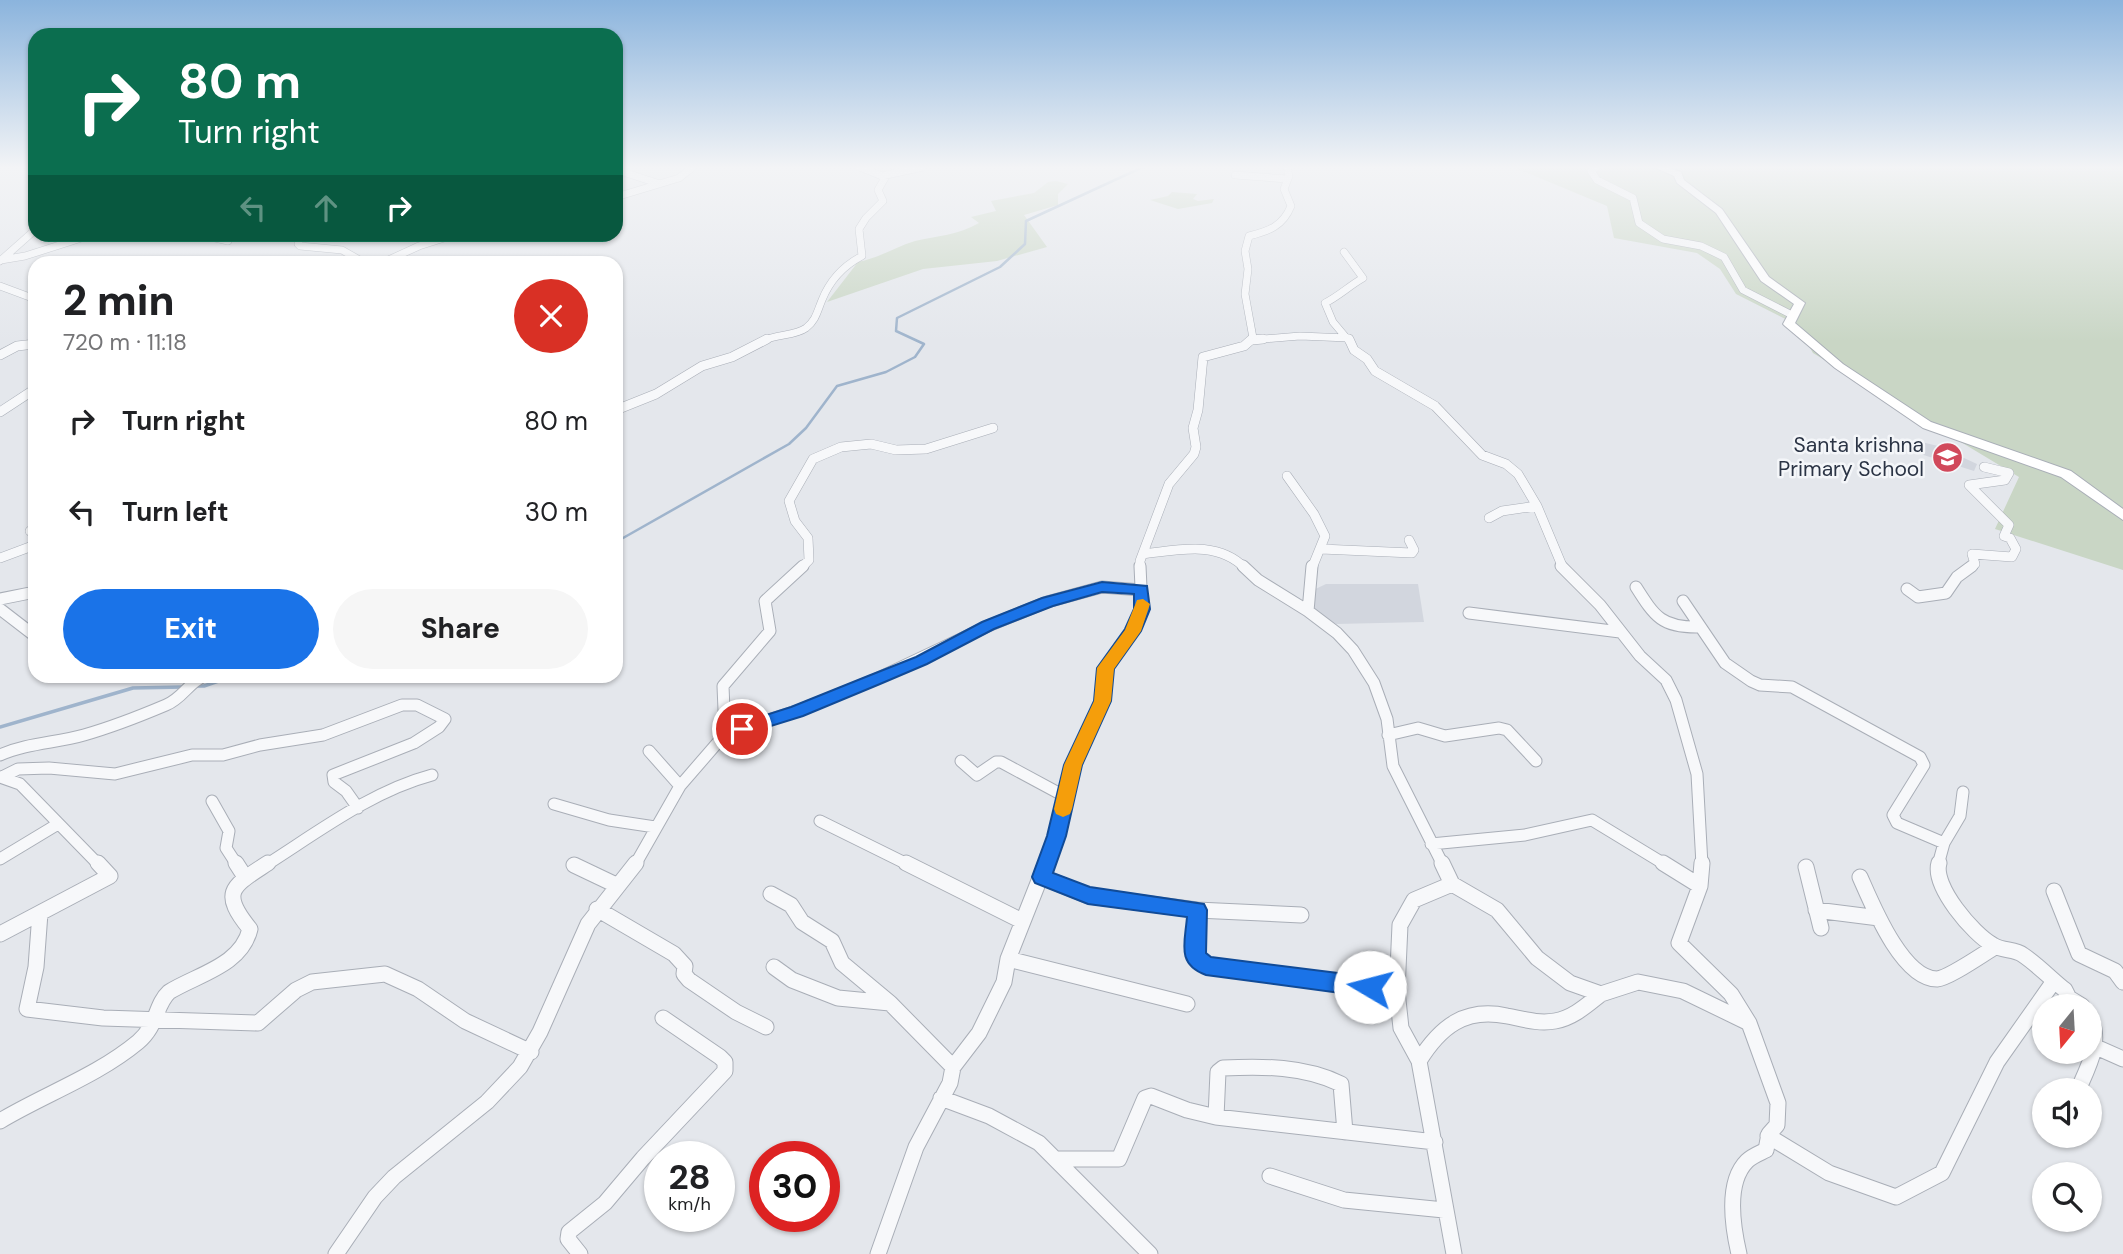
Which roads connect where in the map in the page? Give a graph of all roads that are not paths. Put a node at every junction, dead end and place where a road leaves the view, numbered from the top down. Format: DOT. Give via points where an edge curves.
graph roads {
  1 [pos="862,226"];
  2 [pos="1276,226"];
  3 [pos="1643,226"];
  4 [pos="1729,226"];
  5 [pos="28,236"];
  6 [pos="63,242"];
  7 [pos="299,242"];
  8 [pos="432,242"];
  9 [pos="1344,252"];
  10 [pos="28,256"];
  11 [pos="29,256"];
  12 [pos="358,256"];
  13 [pos="397,256"];
  14 [pos="1,260"];
  15 [pos="0,286"];
  16 [pos="28,296"];
  17 [pos="1792,315"];
  18 [pos="1348,338"];
  19 [pos="1252,340"];
  20 [pos="28,345"];
  21 [pos="0,355"];
  22 [pos="28,394"];
  23 [pos="623,407"];
  24 [pos="0,412"];
  25 [pos="993,428"];
  26 [pos="1984,467"];
  27 [pos="1287,476"];
  28 [pos="1537,506"];
  29 [pos="2123,516"];
  30 [pos="1489,518"];
  31 [pos="1409,540"];
  32 [pos="28,548"];
  33 [pos="1321,549"];
  34 [pos="1143,554"];
  35 [pos="0,558"];
  36 [pos="1636,587"];
  37 [pos="1907,589"];
  38 [pos="1141,590"];
  39 [pos="28,593"];
  40 [pos="0,599"];
  41 [pos="1683,601"];
  42 [pos="0,609"];
  43 [pos="1308,611"];
  44 [pos="1469,613"];
  45 [pos="1700,627"];
  46 [pos="28,631"];
  47 [pos="1620,632"];
  48 [pos="195,683"];
  49 [pos="726,734"];
  50 [pos="1388,735"];
  51 [pos="649,751"];
  52 [pos="0,755"];
  53 [pos="961,761"];
  54 [pos="1536,761"];
  55 [pos="432,775"];
  56 [pos="1,777"];
  57 [pos="680,786"];
  58 [pos="1963,792"];
  59 [pos="1066,797"];
  60 [pos="212,801"];
  61 [pos="554,804"];
  62 [pos="358,808"];
  63 [pos="820,821"];
  64 [pos="58,824"];
  65 [pos="655,827"];
  66 [pos="1944,843"];
  67 [pos="1431,844"];
  68 [pos="0,859"];
  69 [pos="574,864"];
  70 [pos="1806,867"];
  71 [pos="245,877"];
  72 [pos="1042,877"];
  73 [pos="1860,877"];
  74 [pos="1452,884"];
  75 [pos="616,885"];
  76 [pos="1700,886"];
  77 [pos="2054,891"];
  78 [pos="771,894"];
  79 [pos="597,909"];
  80 [pos="1816,909"];
  81 [pos="1197,910"];
  82 [pos="40,913"];
  83 [pos="1301,915"];
  84 [pos="1879,918"];
  85 [pos="1021,921"];
  86 [pos="1821,928"];
  87 [pos="2,930"];
  88 [pos="1995,947"];
  89 [pos="1008,959"];
  90 [pos="774,967"];
  91 [pos="2054,981"];
  92 [pos="2123,982"];
  93 [pos="1397,990"];
  94 [pos="1601,993"];
  95 [pos="2067,994"];
  96 [pos="890,1003"];
  97 [pos="1187,1004"];
  98 [pos="157,1018"];
  99 [pos="663,1018"];
  100 [pos="1749,1023"];
  101 [pos="766,1027"];
  102 [pos="2102,1050"];
  103 [pos="531,1052"];
  104 [pos="2123,1059"];
  105 [pos="1419,1061"];
  106 [pos="953,1067"];
  107 [pos="941,1098"];
  108 [pos="1216,1117"];
  109 [pos="0,1121"];
  110 [pos="1345,1132"];
  111 [pos="1768,1136"];
  112 [pos="1435,1142"];
  113 [pos="1055,1159"];
  114 [pos="1270,1176"];
  115 [pos="1444,1209"];
  116 [pos="336,1254"];
  117 [pos="580,1254"];
  118 [pos="878,1254"];
  119 [pos="1150,1254"];
  120 [pos="1454,1254"];
  121 [pos="1739,1254"];
  1 -- 23 [label="street" via="857,238 862,256 832,279 820,314 808,327 702,366 656,394"];
  2 -- 19 [label="street" via="1249,236 1245,246 1245,295"];
  3 -- 17 [label="street" via="1662,239 1701,246 1724,257 1743,290"];
  4 -- 17 [label="main road" via="1765,279 1800,303"];
  5 -- 14 [label="street"];
  6 -- 11 [label="street"];
  7 -- 12 [label="street" via="300,246 344,250"];
  8 -- 13 [label="street"];
  9 -- 18 [label="street" via="1363,278 1325,303 1333,322"];
  10 -- 14 [label="street"];
  15 -- 16 [label="street"];
  17 -- 29 [label="main road" via="1789,324 1808,342 1927,425 2066,474"];
  18 -- 19 [label="street"];
  18 -- 28 [label="street" via="1375,371 1434,406 1482,455 1518,474"];
  19 -- 34 [label="street" via="1246,346 1203,357 1194,454 1169,484"];
  20 -- 21 [label="street"];
  22 -- 24 [label="street"];
  25 -- 49 [label="street" via="926,449 896,450 871,444 841,447 813,459 789,501 795,521 808,538 808,560 765,601 770,631 723,687"];
  26 -- 37 [label="street" via="2009,473 2005,480 1969,485 2009,525 2004,536 2016,549 2012,557 1972,554 1975,564 1946,593 1918,597"];
  27 -- 33 [label="street" via="1325,536"];
  28 -- 30 [label="street" via="1502,511"];
  28 -- 47 [label="street" via="1561,566"];
  31 -- 33 [label="street" via="1412,553"];
  32 -- 35 [label="street"];
  33 -- 43 [label="street" via="1312,565"];
  34 -- 38 [label="street"];
  34 -- 43 [label="street" via="1202,548 1222,552"];
  36 -- 45 [label="street" via="1661,623"];
  38 -- 49 [label="street" via="1102,587 1047,602 874,680"];
  38 -- 59 [label="street" via="1142,609 1105,668 1103,701 1073,765"];
  39 -- 40 [label="street"];
  41 -- 45 [label="street"];
  42 -- 46 [label="street"];
  43 -- 50 [label="street" via="1353,650 1381,697"];
  44 -- 47 [label="street"];
  45 -- 66 [label="street" via="1725,663 1751,681 1792,687 1920,757 1924,765 1893,818"];
  47 -- 76 [label="street" via="1666,680 1676,700 1697,775 1703,855"];
  48 -- 52 [label="street" via="169,704 107,728"];
  49 -- 57 [label="street"];
  50 -- 54 [label="street" via="1418,728 1446,736 1499,728 1507,730"];
  50 -- 67 [label="street" via="1393,766"];
  51 -- 57 [label="street"];
  53 -- 59 [label="street" via="980,775 1001,762"];
  55 -- 62 [label="street"];
  56 -- 62 [label="street" via="18,769 48,768 114,774 178,757 223,755 323,735 402,705 417,705 445,719 437,730 333,775"];
  56 -- 64 [label="street" via="20,784"];
  57 -- 65 [label="street"];
  58 -- 66 [label="street" via="1959,816"];
  59 -- 72 [label="street"];
  60 -- 71 [label="street" via="229,831 226,848"];
  61 -- 65 [label="street"];
  62 -- 71 [label="street"];
  63 -- 85 [label="street"];
  64 -- 68 [label="street"];
  64 -- 82 [label="street" via="110,876"];
  65 -- 75 [label="street" via="640,858"];
  66 -- 88 [label="street" via="1936,873 1945,893 1979,936"];
  67 -- 74 [label="street"];
  67 -- 76 [label="street" via="1525,835 1592,820"];
  69 -- 75 [label="street"];
  70 -- 80 [label="street"];
  71 -- 98 [label="street" via="230,892 250,929 245,944 221,965 166,994"];
  72 -- 81 [label="street" via="1088,896"];
  72 -- 85 [label="street"];
  73 -- 84 [label="street"];
  74 -- 93 [label="street" via="1414,900 1400,925"];
  74 -- 94 [label="street" via="1497,910 1537,958 1570,983"];
  75 -- 79 [label="street"];
  76 -- 100 [label="street" via="1679,943 1731,993"];
  77 -- 92 [label="street" via="2079,954 2120,973"];
  78 -- 96 [label="street" via="791,905 802,922 831,941 842,963"];
  79 -- 101 [label="street" via="674,954 685,966 689,980"];
  79 -- 103 [label="street"];
  80 -- 84 [label="street"];
  80 -- 86 [label="street"];
  81 -- 83 [label="street"];
  81 -- 93 [label="street" via="1195,957 1206,965"];
  82 -- 87 [label="street"];
  82 -- 98 [label="street" via="27,1009 103,1018"];
  84 -- 88 [label="street" via="1910,964 1933,980"];
  85 -- 89 [label="street"];
  88 -- 91 [label="street" via="2021,953"];
  89 -- 97 [label="street"];
  89 -- 106 [label="street" via="991,1011"];
  90 -- 96 [label="street" via="792,980 838,998"];
  91 -- 95 [label="street"];
  91 -- 111 [label="street" via="1997,1062 1942,1173 1924,1183 1896,1197 1874,1192 1798,1158"];
  93 -- 105 [label="street" via="1401,1028"];
  94 -- 100 [label="street" via="1638,982 1684,991"];
  94 -- 105 [label="street" via="1572,1016 1551,1022 1496,1014 1457,1018 1436,1032"];
  96 -- 106 [label="street"];
  98 -- 103 [label="street" via="258,1023 312,982 385,974 418,989 465,1021"];
  98 -- 109 [label="street" via="129,1048"];
  99 -- 117 [label="street" via="720,1057 725,1071 606,1203 569,1232 568,1239"];
  100 -- 111 [label="street" via="1778,1103 1777,1125"];
  102 -- 104 [label="street"];
  103 -- 116 [label="street" via="506,1084 375,1196"];
  105 -- 112 [label="street"];
  106 -- 107 [label="street"];
  107 -- 113 [label="street" via="989,1116 1039,1143"];
  107 -- 118 [label="street" via="916,1147"];
  108 -- 110 [label="street"];
  108 -- 110 [label="street" via="1218,1072 1223,1068 1312,1073 1341,1084"];
  108 -- 113 [label="street" via="1151,1096 1145,1098 1119,1158"];
  110 -- 112 [label="street"];
  111 -- 121 [label="street" via="1766,1150 1745,1162 1734,1190"];
  112 -- 115 [label="street"];
  113 -- 119 [label="street"];
  114 -- 115 [label="street" via="1345,1200"];
  115 -- 120 [label="street"];
}
